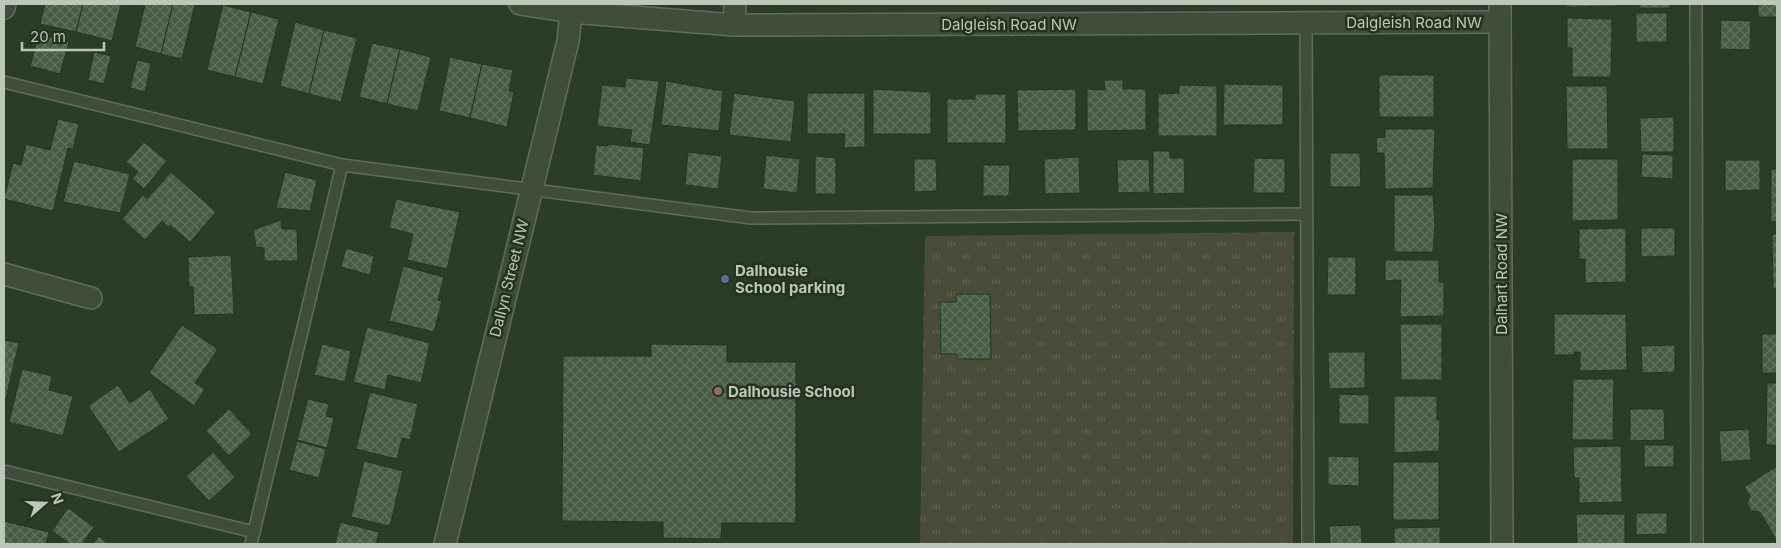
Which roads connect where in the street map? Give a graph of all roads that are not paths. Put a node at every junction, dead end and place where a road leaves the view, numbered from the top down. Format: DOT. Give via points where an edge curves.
graph roads {
  1 [pos="5,4"];
  2 [pos="520,4"];
  3 [pos="735,4"];
  4 [pos="1696,4"];
  5 [pos="4,8"];
  6 [pos="571,12"];
  7 [pos="1103,13"];
  8 [pos="1500,13"];
  9 [pos="1306,22"];
  10 [pos="734,25"];
  11 [pos="4,82"];
  12 [pos="342,165"];
  13 [pos="531,188"];
  14 [pos="1306,214"];
  15 [pos="4,274"];
  16 [pos="91,298"];
  17 [pos="4,471"];
  18 [pos="254,532"];
  19 [pos="251,544"];
  20 [pos="444,544"];
  21 [pos="1308,544"];
  22 [pos="1502,544"];
  23 [pos="1697,544"];
  1 -- 5 [label="street"];
  2 -- 6 [label="street, Dalgleish Road NW"];
  3 -- 10 [label="street"];
  4 -- 23 [label="lane"];
  6 -- 10 [label="street, Dalgleish Road NW"];
  6 -- 13 [label="street, Dallyn Street NW" via="568,40"];
  7 -- 9 [label="street, Dalgleish Road NW"];
  7 -- 10 [label="street, Dalgleish Road NW"];
  8 -- 9 [label="street, Dalgleish Road NW"];
  8 -- 22 [label="street, Dalhart Road NW"];
  9 -- 14 [label="lane"];
  11 -- 12 [label="lane"];
  12 -- 13 [label="lane"];
  12 -- 18 [label="lane"];
  13 -- 14 [label="lane" via="751,218"];
  13 -- 20 [label="street, Dallyn Street NW"];
  14 -- 21 [label="lane"];
  15 -- 16 [label="street"];
  17 -- 18 [label="lane"];
  18 -- 19 [label="lane"];
}
